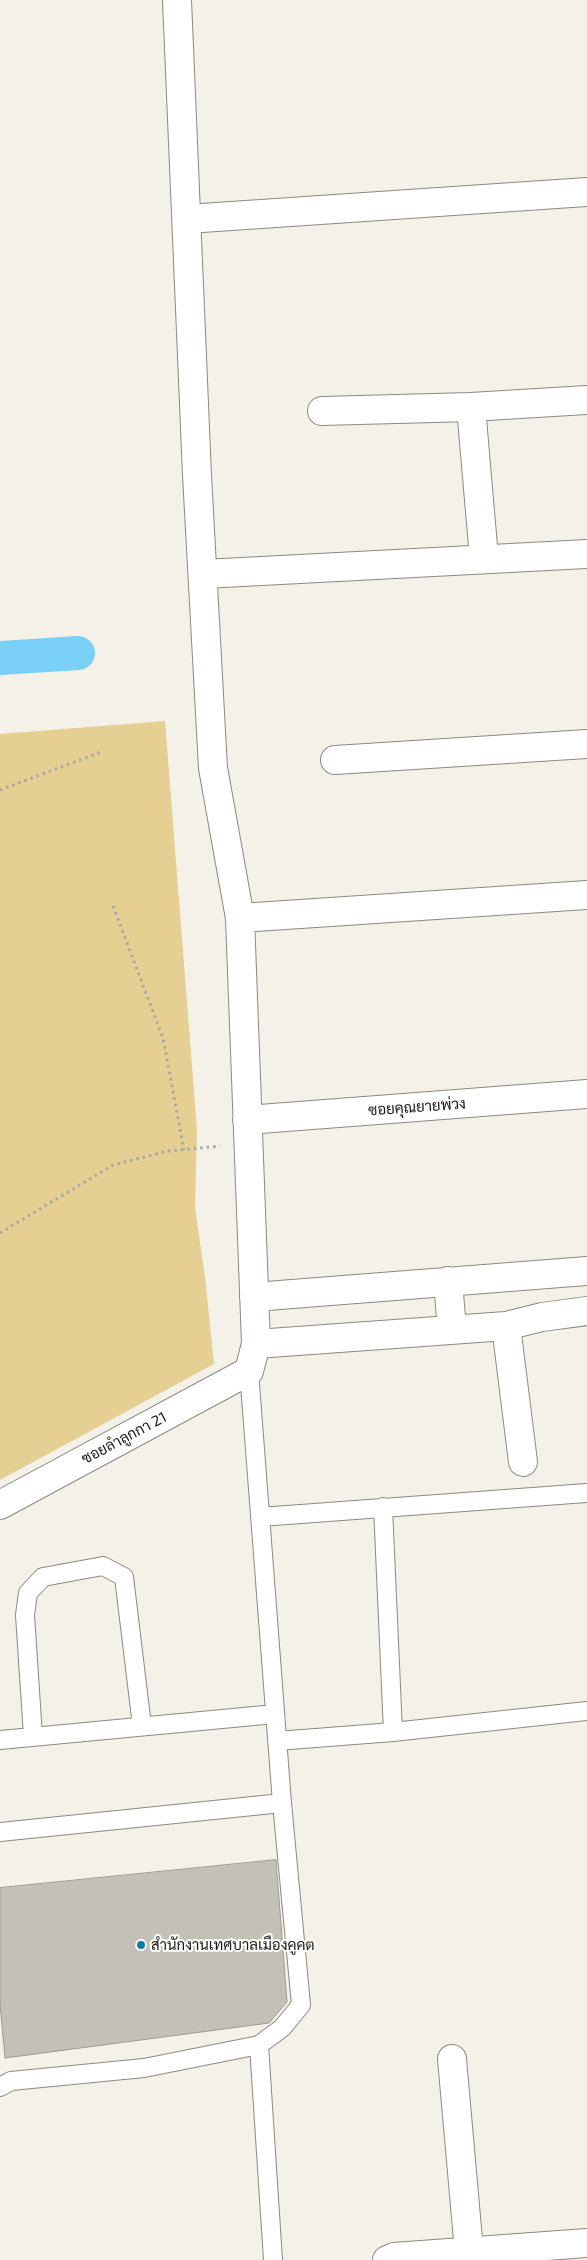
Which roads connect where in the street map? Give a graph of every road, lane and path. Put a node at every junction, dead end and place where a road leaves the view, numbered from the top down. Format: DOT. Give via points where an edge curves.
graph roads {
  1 [pos="177,0"];
  2 [pos="587,192"];
  3 [pos="187,219"];
  4 [pos="587,400"];
  5 [pos="471,408"];
  6 [pos="322,412"];
  7 [pos="587,554"];
  8 [pos="484,558"];
  9 [pos="204,574"];
  10 [pos="587,744"];
  11 [pos="101,752"];
  12 [pos="335,760"];
  13 [pos="0,790"];
  14 [pos="587,895"];
  15 [pos="113,906"];
  16 [pos="240,918"];
  17 [pos="587,1094"];
  18 [pos="247,1132"];
  19 [pos="184,1150"];
  20 [pos="0,1233"];
  21 [pos="587,1271"];
  22 [pos="448,1281"];
  23 [pos="254,1297"];
  24 [pos="587,1310"];
  25 [pos="506,1326"];
  26 [pos="452,1330"];
  27 [pos="256,1344"];
  28 [pos="249,1371"];
  29 [pos="523,1462"];
  30 [pos="587,1493"];
  31 [pos="0,1506"];
  32 [pos="383,1507"];
  33 [pos="260,1517"];
  34 [pos="587,1711"];
  35 [pos="275,1714"];
  36 [pos="142,1726"];
  37 [pos="393,1732"];
  38 [pos="33,1736"];
  39 [pos="0,1740"];
  40 [pos="277,1741"];
  41 [pos="282,1803"];
  42 [pos="0,1832"];
  43 [pos="259,2045"];
  44 [pos="452,2059"];
  45 [pos="0,2087"];
  46 [pos="587,2243"];
  47 [pos="469,2251"];
  48 [pos="273,2260"];
  49 [pos="387,2260"];
  1 -- 3 [label="street"];
  2 -- 3 [label="street"];
  3 -- 9 [label="street"];
  4 -- 5 [label="street"];
  5 -- 6 [label="street"];
  5 -- 8 [label="street"];
  7 -- 8 [label="street"];
  8 -- 9 [label="street"];
  9 -- 16 [label="street" via="213,768"];
  10 -- 12 [label="street"];
  11 -- 13 [label="path"];
  14 -- 16 [label="street"];
  15 -- 19 [label="path" via="163,1038"];
  16 -- 18 [label="street"];
  17 -- 18 [label="street, ซอยคุณยายพ่วง"];
  18 -- 19 [label="path"];
  18 -- 23 [label="street"];
  19 -- 20 [label="path" via="113,1165"];
  21 -- 22 [label="street"];
  22 -- 23 [label="street"];
  22 -- 26 [label="street"];
  23 -- 27 [label="street"];
  24 -- 25 [label="street"];
  25 -- 26 [label="street"];
  25 -- 29 [label="street"];
  26 -- 27 [label="street"];
  27 -- 28 [label="street"];
  28 -- 31 [label="street, ซอยลำลูกกา 21"];
  28 -- 33 [label="lane"];
  30 -- 32 [label="lane"];
  32 -- 33 [label="lane"];
  32 -- 37 [label="lane"];
  33 -- 35 [label="lane"];
  34 -- 37 [label="lane"];
  35 -- 36 [label="lane"];
  35 -- 40 [label="lane"];
  36 -- 38 [label="lane"];
  36 -- 38 [label="lane" via="124,1577 103,1566 43,1577 28,1593 24,1615"];
  37 -- 40 [label="lane"];
  38 -- 39 [label="lane"];
  40 -- 41 [label="lane"];
  41 -- 42 [label="lane"];
  41 -- 43 [label="lane" via="300,2005 282,2028"];
  43 -- 45 [label="lane" via="144,2068 11,2081"];
  43 -- 48 [label="lane"];
  44 -- 47 [label="street"];
  46 -- 47 [label="street"];
  47 -- 49 [label="street"];
}
